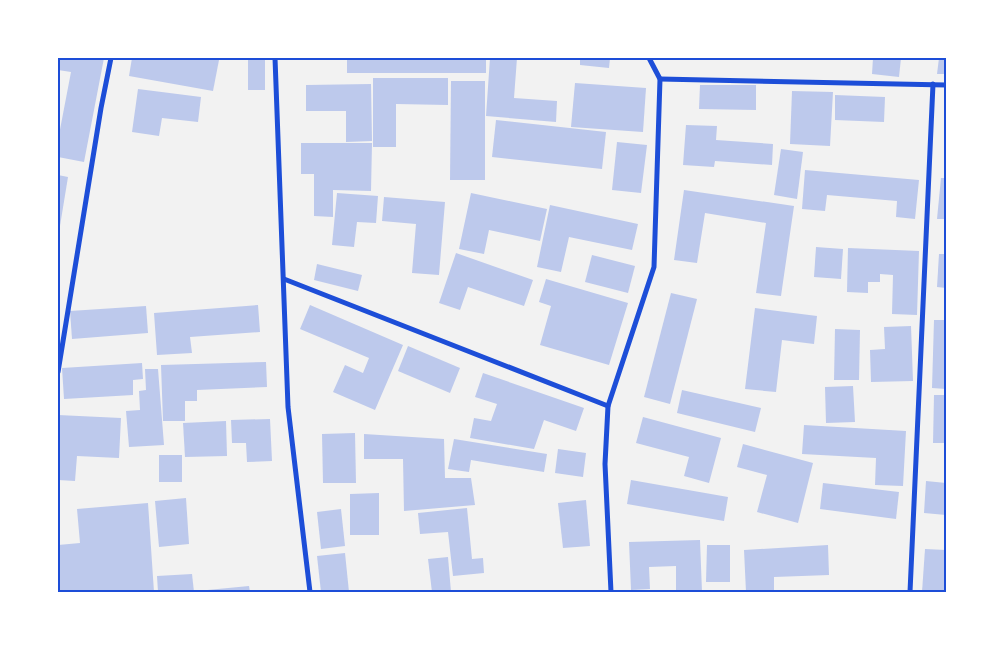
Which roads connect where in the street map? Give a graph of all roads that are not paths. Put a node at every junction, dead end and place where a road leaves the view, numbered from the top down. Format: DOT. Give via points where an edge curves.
graph roads {
  1 [pos="111,58"];
  2 [pos="275,58"];
  3 [pos="649,58"];
  4 [pos="660,79"];
  5 [pos="933,84"];
  6 [pos="946,85"];
  7 [pos="284,279"];
  8 [pos="58,372"];
  9 [pos="608,406"];
  10 [pos="310,592"];
  11 [pos="611,592"];
  12 [pos="910,592"];
  1 -- 8 [label="street"];
  2 -- 7 [label="street"];
  3 -- 4 [label="street"];
  4 -- 5 [label="street"];
  4 -- 9 [label="street" via="654,267"];
  5 -- 6 [label="street"];
  5 -- 12 [label="street"];
  7 -- 9 [label="street"];
  7 -- 10 [label="street" via="288,407"];
  9 -- 11 [label="street" via="605,464"];
}
